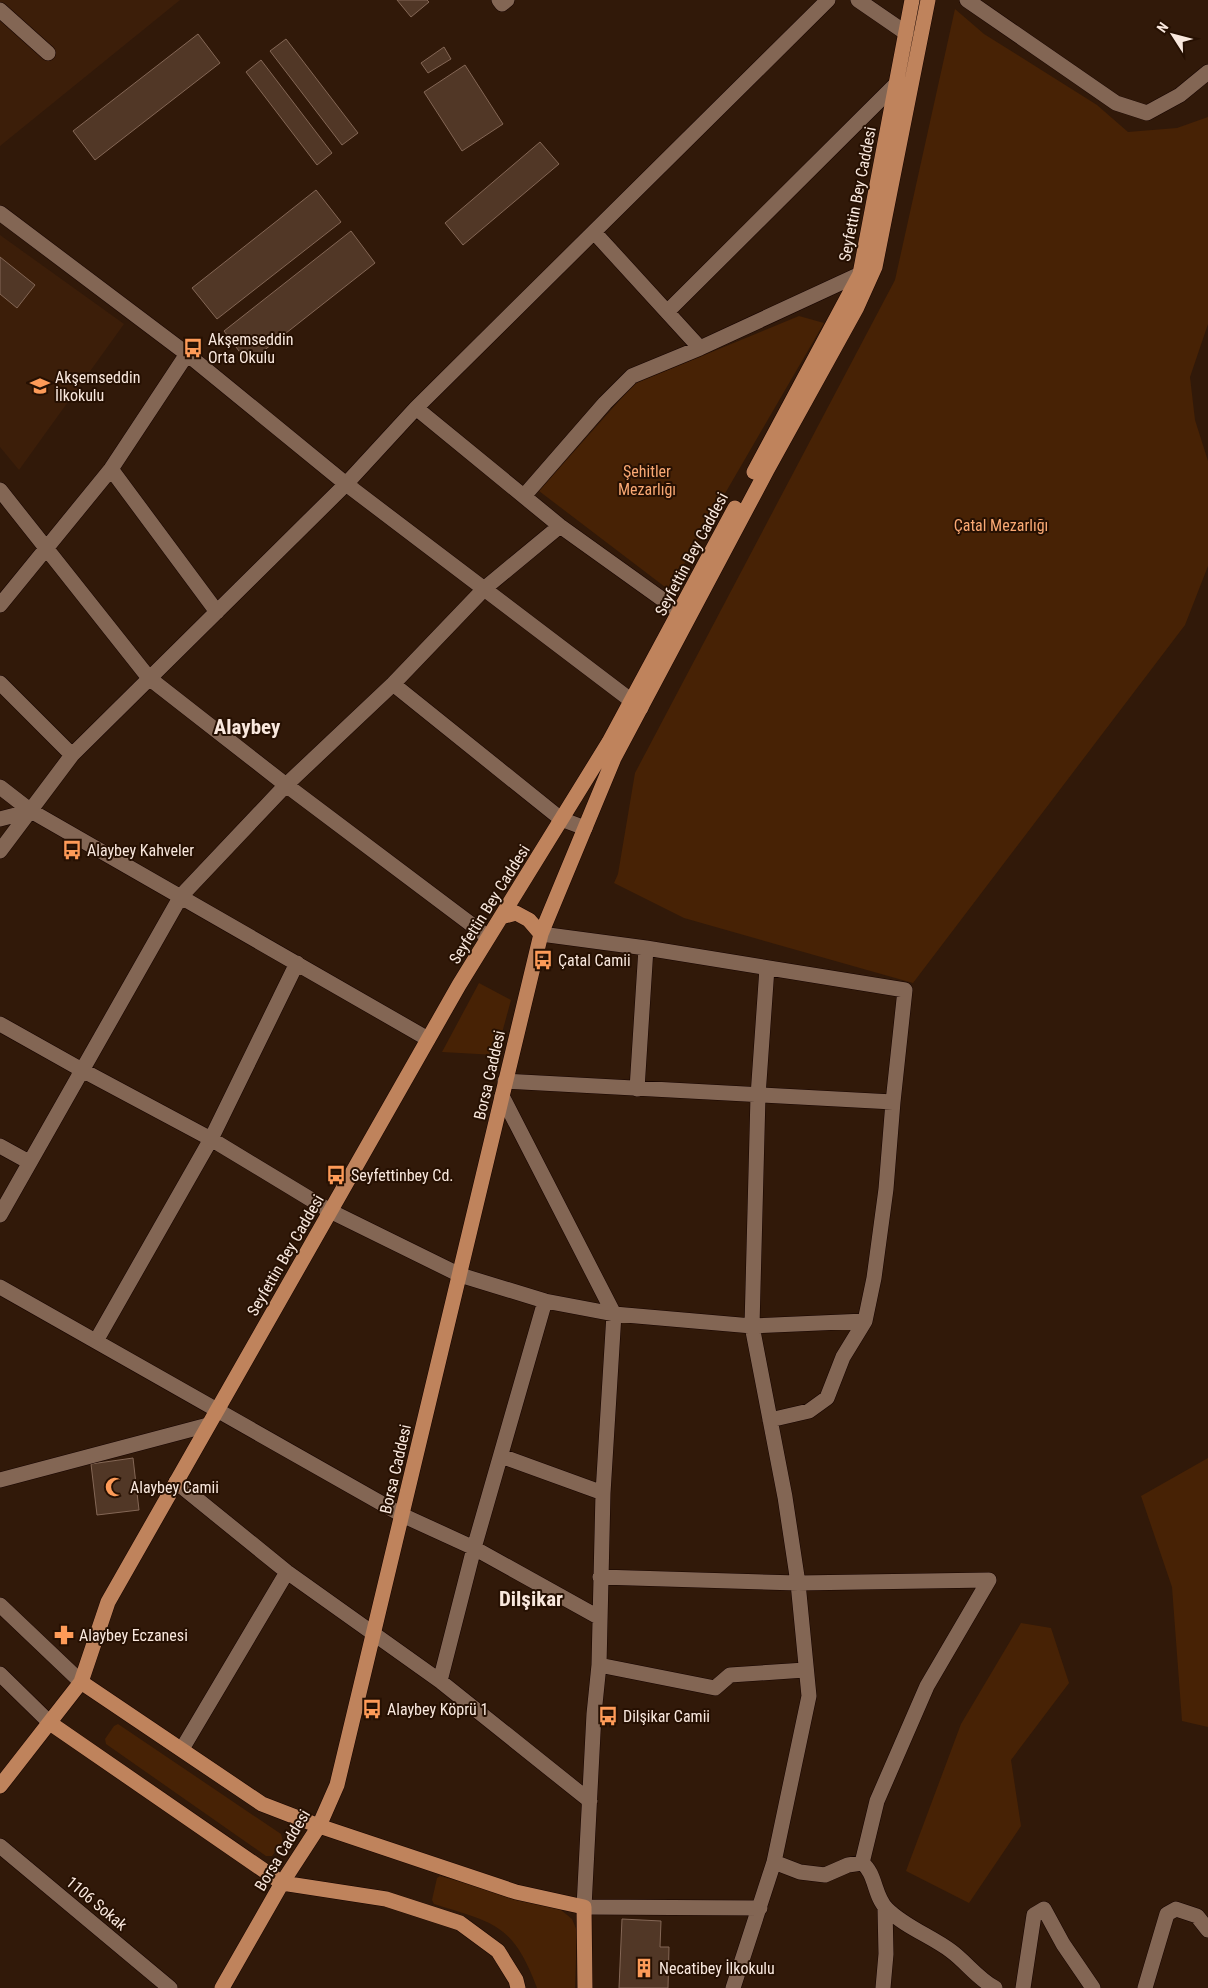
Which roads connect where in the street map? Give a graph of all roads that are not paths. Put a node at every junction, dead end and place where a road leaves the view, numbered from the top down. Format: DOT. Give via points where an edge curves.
graph roads {
  1 [pos="499,0"];
  2 [pos="506,0"];
  3 [pos="828,0"];
  4 [pos="858,0"];
  5 [pos="912,0"];
  6 [pos="928,0"];
  7 [pos="967,0"];
  8 [pos="0,10"];
  9 [pos="906,33"];
  10 [pos="920,41"];
  11 [pos="48,54"];
  12 [pos="1208,72"];
  13 [pos="896,84"];
  14 [pos="0,213"];
  15 [pos="594,232"];
  16 [pos="875,267"];
  17 [pos="860,274"];
  18 [pos="667,312"];
  19 [pos="700,348"];
  20 [pos="187,354"];
  21 [pos="416,408"];
  22 [pos="111,469"];
  23 [pos="346,484"];
  24 [pos="0,490"];
  25 [pos="524,496"];
  26 [pos="560,526"];
  27 [pos="46,550"];
  28 [pos="485,588"];
  29 [pos="0,605"];
  30 [pos="217,612"];
  31 [pos="684,615"];
  32 [pos="149,678"];
  33 [pos="0,683"];
  34 [pos="393,684"];
  35 [pos="636,704"];
  36 [pos="72,755"];
  37 [pos="286,786"];
  38 [pos="0,787"];
  39 [pos="31,811"];
  40 [pos="0,819"];
  41 [pos="561,819"];
  42 [pos="585,828"];
  43 [pos="0,851"];
  44 [pos="181,896"];
  45 [pos="501,917"];
  46 [pos="541,934"];
  47 [pos="488,937"];
  48 [pos="646,948"];
  49 [pos="297,963"];
  50 [pos="767,968"];
  51 [pos="0,1024"];
  52 [pos="428,1039"];
  53 [pos="82,1070"];
  54 [pos="505,1081"];
  55 [pos="637,1089"];
  56 [pos="502,1096"];
  57 [pos="758,1096"];
  58 [pos="893,1102"];
  59 [pos="211,1139"];
  60 [pos="0,1146"];
  61 [pos="29,1162"];
  62 [pos="330,1211"];
  63 [pos="0,1214"];
  64 [pos="460,1275"];
  65 [pos="0,1287"];
  66 [pos="545,1301"];
  67 [pos="614,1314"];
  68 [pos="866,1321"];
  69 [pos="752,1326"];
  70 [pos="96,1341"];
  71 [pos="217,1410"];
  72 [pos="770,1420"];
  73 [pos="208,1425"];
  74 [pos="501,1456"];
  75 [pos="0,1480"];
  76 [pos="176,1482"];
  77 [pos="603,1493"];
  78 [pos="402,1515"];
  79 [pos="474,1548"];
  80 [pos="287,1572"];
  81 [pos="600,1577"];
  82 [pos="798,1583"];
  83 [pos="0,1606"];
  84 [pos="600,1618"];
  85 [pos="374,1634"];
  86 [pos="599,1665"];
  87 [pos="805,1670"];
  88 [pos="0,1674"];
  89 [pos="440,1681"];
  90 [pos="81,1682"];
  91 [pos="50,1723"];
  92 [pos="182,1749"];
  93 [pos="0,1786"];
  94 [pos="590,1800"];
  95 [pos="319,1826"];
  96 [pos="0,1846"];
  97 [pos="774,1862"];
  98 [pos="862,1863"];
  99 [pos="282,1883"];
  100 [pos="584,1907"];
  101 [pos="760,1908"];
  102 [pos="886,1908"];
  103 [pos="1208,1930"];
  104 [pos="515,1985"];
  105 [pos="170,1988"];
  106 [pos="222,1988"];
  107 [pos="586,1988"];
  108 [pos="733,1988"];
  109 [pos="883,1988"];
  110 [pos="995,1988"];
  111 [pos="1023,1988"];
  112 [pos="1093,1988"];
  113 [pos="1145,1988"];
  1 -- 2 [label="street" via="502,4"];
  3 -- 15 [label="street"];
  4 -- 9 [label="street"];
  5 -- 9 [label="main road, Seyfettin Bey Caddesi"];
  6 -- 10 [label="main road, Seyfettin Bey Caddesi"];
  7 -- 12 [label="street" via="1116,103 1147,113 1180,95"];
  8 -- 11 [label="street"];
  9 -- 10 [label="main road"];
  9 -- 13 [label="main road, Seyfettin Bey Caddesi"];
  10 -- 16 [label="main road, Seyfettin Bey Caddesi"];
  13 -- 17 [label="main road, Seyfettin Bey Caddesi"];
  13 -- 18 [label="street"];
  14 -- 20 [label="street"];
  15 -- 18 [label="street"];
  15 -- 21 [label="street"];
  16 -- 17 [label="main road"];
  16 -- 31 [label="main road, Seyfettin Bey Caddesi" via="857,307"];
  17 -- 19 [label="street"];
  17 -- 31 [label="main road, Seyfettin Bey Caddesi"];
  18 -- 19 [label="street"];
  19 -- 25 [label="street" via="632,376"];
  20 -- 22 [label="street"];
  20 -- 23 [label="street"];
  21 -- 23 [label="street"];
  21 -- 25 [label="street"];
  22 -- 27 [label="street"];
  22 -- 30 [label="street"];
  23 -- 28 [label="street"];
  23 -- 30 [label="street"];
  24 -- 27 [label="street"];
  25 -- 26 [label="street"];
  26 -- 28 [label="street"];
  26 -- 31 [label="street"];
  27 -- 29 [label="street"];
  27 -- 32 [label="street"];
  28 -- 34 [label="street"];
  28 -- 35 [label="street"];
  30 -- 32 [label="street"];
  31 -- 35 [label="main road, Seyfettin Bey Caddesi"];
  32 -- 36 [label="street"];
  32 -- 37 [label="street"];
  33 -- 36 [label="street"];
  34 -- 37 [label="street"];
  34 -- 41 [label="street"];
  35 -- 41 [label="main road, Seyfettin Bey Caddesi"];
  35 -- 42 [label="main road, Seyfettin Bey Caddesi"];
  36 -- 39 [label="street"];
  37 -- 44 [label="street"];
  37 -- 47 [label="street"];
  38 -- 39 [label="street"];
  39 -- 40 [label="street"];
  39 -- 43 [label="street"];
  39 -- 44 [label="street"];
  41 -- 42 [label="street"];
  41 -- 45 [label="main road, Seyfettin Bey Caddesi"];
  42 -- 46 [label="main road, Seyfettin Bey Caddesi"];
  44 -- 49 [label="street"];
  44 -- 53 [label="street"];
  45 -- 46 [label="main road" via="516,913 530,920"];
  45 -- 47 [label="main road, Seyfettin Bey Caddesi"];
  46 -- 48 [label="street"];
  46 -- 54 [label="main road, Borsa Caddesi"];
  47 -- 52 [label="main road, Seyfettin Bey Caddesi"];
  48 -- 50 [label="street"];
  48 -- 55 [label="street"];
  49 -- 52 [label="street"];
  49 -- 59 [label="street"];
  50 -- 57 [label="street"];
  50 -- 58 [label="street" via="905,990"];
  51 -- 53 [label="street"];
  52 -- 62 [label="main road, Seyfettin Bey Caddesi"];
  53 -- 59 [label="street"];
  53 -- 61 [label="street"];
  54 -- 55 [label="street"];
  54 -- 56 [label="main road, Borsa Caddesi"];
  55 -- 57 [label="street"];
  56 -- 64 [label="main road, Borsa Caddesi"];
  56 -- 67 [label="street"];
  57 -- 58 [label="street"];
  57 -- 69 [label="street"];
  58 -- 68 [label="street" via="886,1189"];
  59 -- 62 [label="street"];
  59 -- 70 [label="street"];
  60 -- 61 [label="street"];
  61 -- 63 [label="street"];
  62 -- 64 [label="street"];
  62 -- 71 [label="main road, Seyfettin Bey Caddesi"];
  64 -- 66 [label="street"];
  64 -- 78 [label="main road, Borsa Caddesi"];
  65 -- 70 [label="street"];
  66 -- 67 [label="street"];
  66 -- 74 [label="street"];
  67 -- 69 [label="street"];
  67 -- 77 [label="street"];
  68 -- 69 [label="street"];
  68 -- 72 [label="street" via="843,1357 827,1398 810,1411"];
  69 -- 72 [label="street"];
  70 -- 71 [label="street"];
  71 -- 73 [label="main road, Seyfettin Bey Caddesi"];
  71 -- 78 [label="street"];
  72 -- 82 [label="street"];
  73 -- 75 [label="street"];
  73 -- 76 [label="main road, Seyfettin Bey Caddesi"];
  74 -- 77 [label="street"];
  74 -- 79 [label="street"];
  76 -- 80 [label="street"];
  76 -- 90 [label="main road, Seyfettin Bey Caddesi" via="108,1602"];
  77 -- 81 [label="street"];
  78 -- 79 [label="street"];
  78 -- 85 [label="main road, Borsa Caddesi"];
  79 -- 84 [label="street"];
  79 -- 89 [label="street"];
  80 -- 85 [label="street"];
  80 -- 92 [label="street"];
  81 -- 82 [label="street"];
  81 -- 84 [label="street"];
  82 -- 87 [label="street"];
  82 -- 98 [label="street" via="989,1580 927,1686 877,1801"];
  83 -- 90 [label="street"];
  84 -- 86 [label="street"];
  85 -- 89 [label="street"];
  85 -- 95 [label="main road, Borsa Caddesi" via="338,1785"];
  86 -- 87 [label="street" via="715,1688 730,1674"];
  86 -- 94 [label="street"];
  87 -- 97 [label="street" via="809,1696"];
  88 -- 91 [label="street"];
  89 -- 94 [label="street"];
  90 -- 91 [label="main road, Seyfettin Bey Caddesi"];
  90 -- 92 [label="main road"];
  91 -- 93 [label="main road, Seyfettin Bey Caddesi"];
  91 -- 99 [label="main road"];
  92 -- 95 [label="main road" via="262,1804"];
  94 -- 100 [label="street"];
  95 -- 99 [label="main road, Borsa Caddesi"];
  95 -- 100 [label="main road" via="516,1892"];
  96 -- 105 [label="street, 1106 Sokak"];
  97 -- 98 [label="street" via="800,1872 824,1875"];
  97 -- 101 [label="street"];
  98 -- 102 [label="street" via="867,1866"];
  99 -- 104 [label="main road" via="386,1899 460,1923 498,1951"];
  99 -- 106 [label="main road, Borsa Caddesi"];
  100 -- 101 [label="street"];
  100 -- 107 [label="main road"];
  101 -- 108 [label="street"];
  102 -- 109 [label="street"];
  102 -- 110 [label="street" via="950,1950"];
  103 -- 113 [label="street" via="1197,1916 1176,1909 1167,1914"];
  111 -- 112 [label="street" via="1034,1915 1044,1908 1063,1944"];
}
